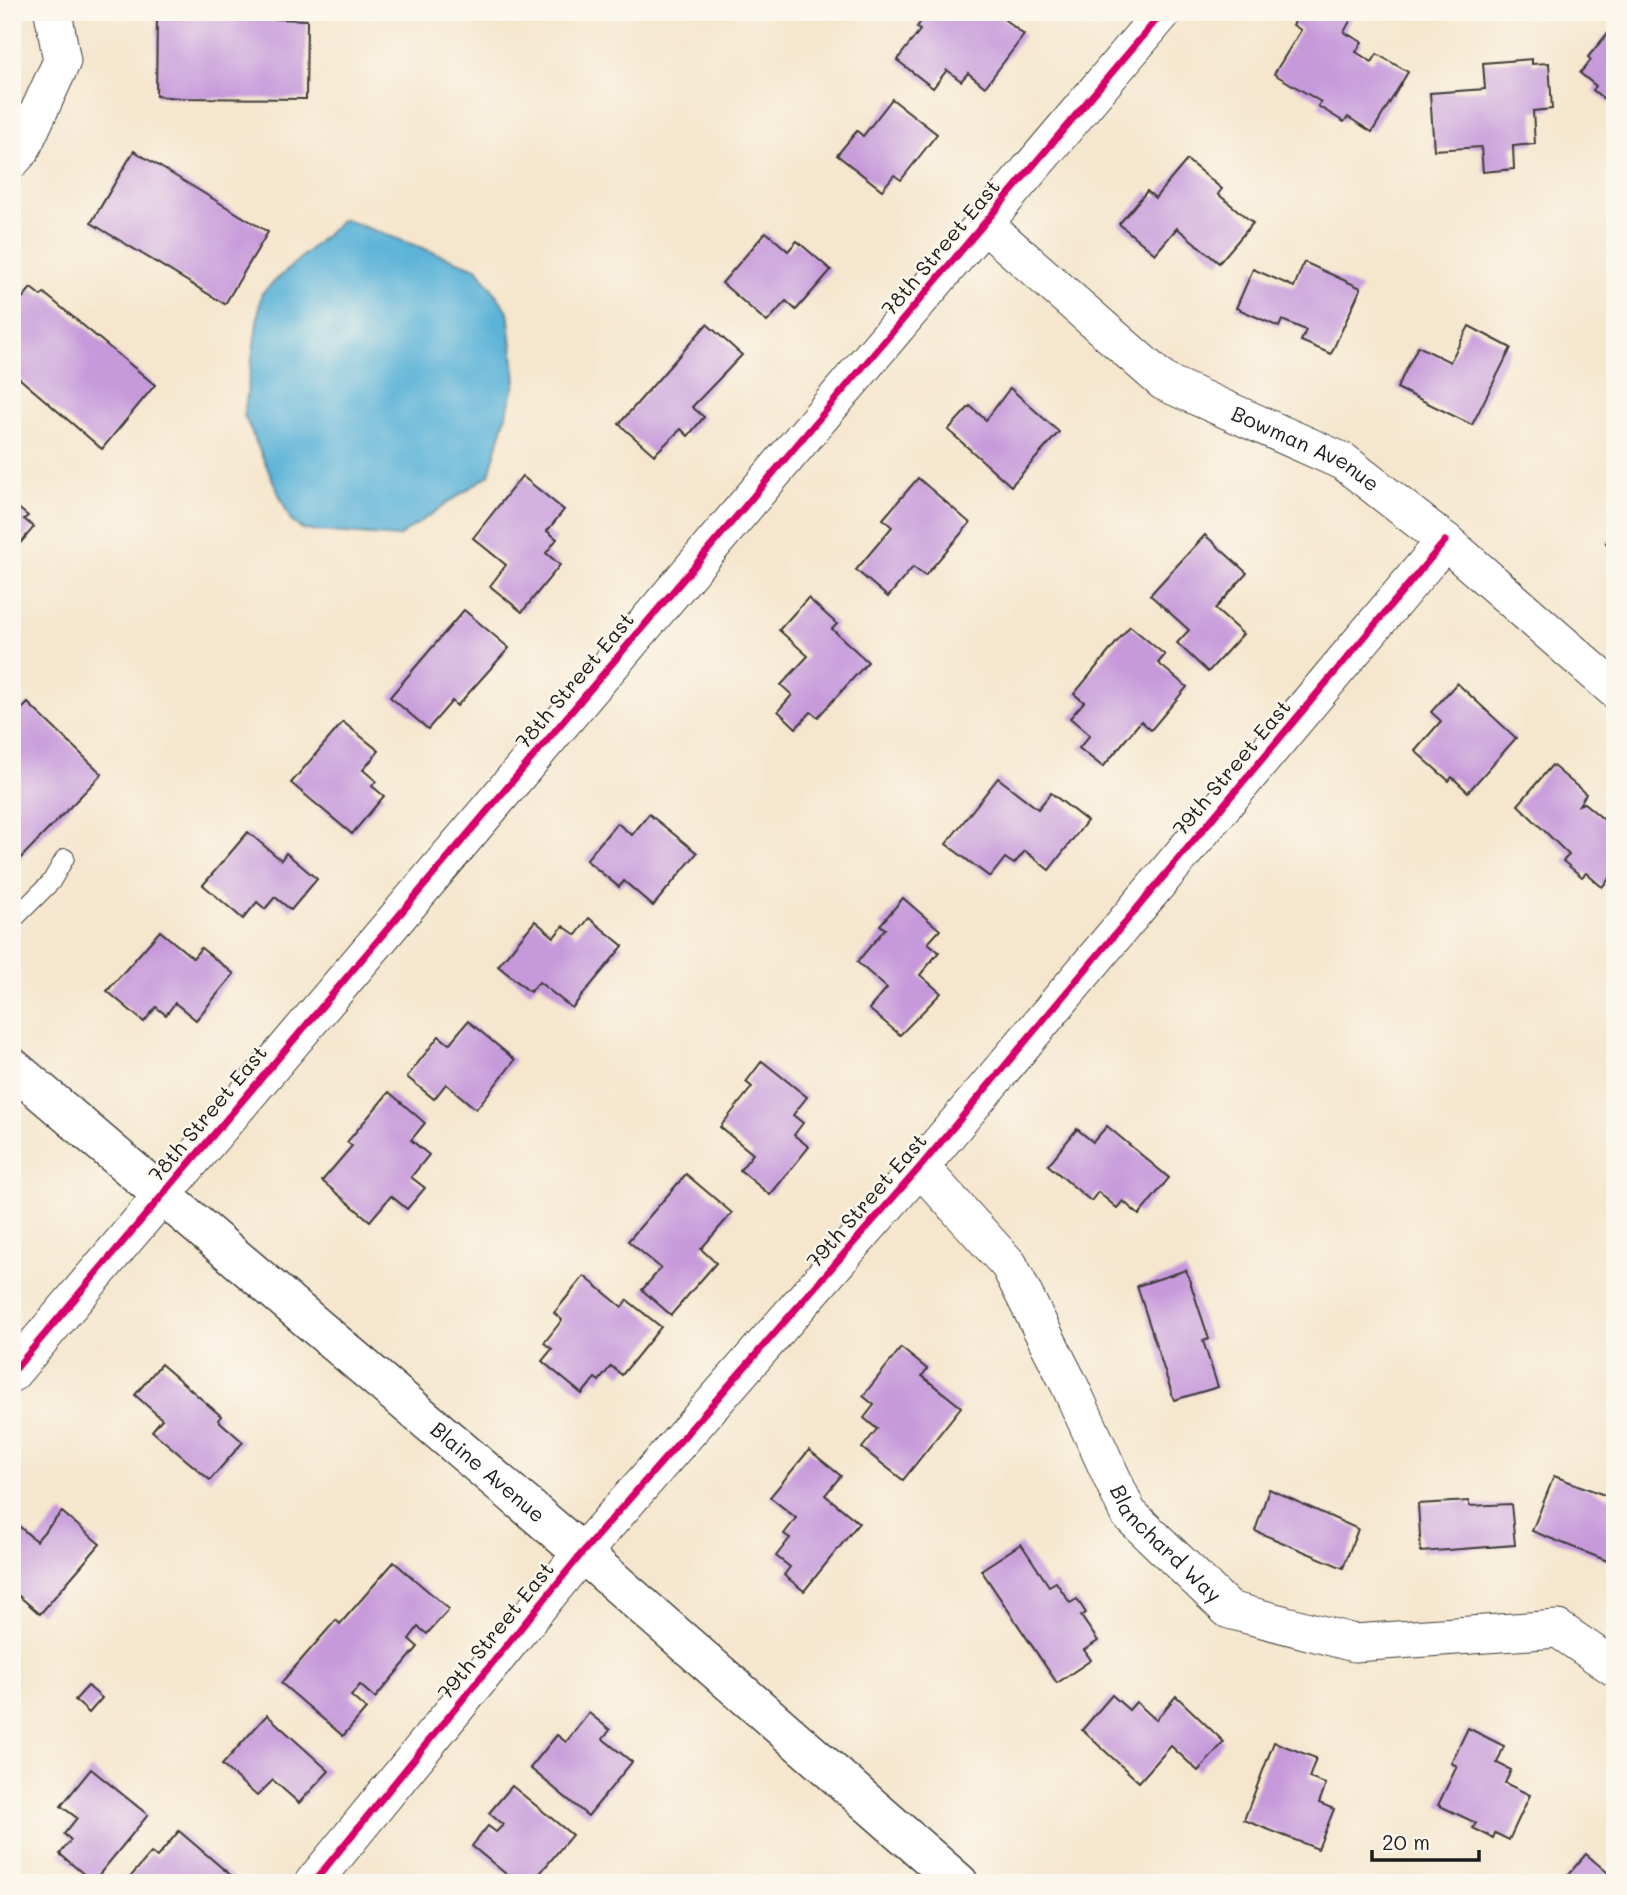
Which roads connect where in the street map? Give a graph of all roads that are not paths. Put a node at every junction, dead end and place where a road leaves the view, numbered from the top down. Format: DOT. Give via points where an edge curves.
graph roads {
  1 [pos="53,12"];
  2 [pos="1163,12"];
  3 [pos="12,160"];
  4 [pos="984,224"];
  5 [pos="1445,541"];
  6 [pos="1615,690"];
  7 [pos="65,858"];
  8 [pos="12,921"];
  9 [pos="12,1067"];
  10 [pos="920,1167"];
  11 [pos="162,1196"];
  12 [pos="12,1373"];
  13 [pos="582,1553"];
  14 [pos="1615,1668"];
  15 [pos="313,1883"];
  16 [pos="958,1883"];
  1 -- 3 [label="street" via="62,61 21,150"];
  2 -- 4 [label="street, 78th Street East"];
  4 -- 5 [label="street, Bowman Avenue" via="1164,382 1344,462"];
  4 -- 11 [label="street, 78th Street East"];
  5 -- 6 [label="street, Bowman Avenue"];
  5 -- 10 [label="street, 79th Street East"];
  7 -- 8 [label="lane" via="51,882"];
  9 -- 11 [label="street, Blaine Avenue"];
  10 -- 13 [label="street, 79th Street East"];
  10 -- 14 [label="street, Blanchard Way" via="1009,1265 1128,1513 1229,1610 1354,1643 1558,1629"];
  11 -- 12 [label="street, 78th Street East"];
  11 -- 13 [label="street, Blaine Avenue"];
  13 -- 15 [label="street, 79th Street East"];
  13 -- 16 [label="street, Blaine Avenue"];
}
